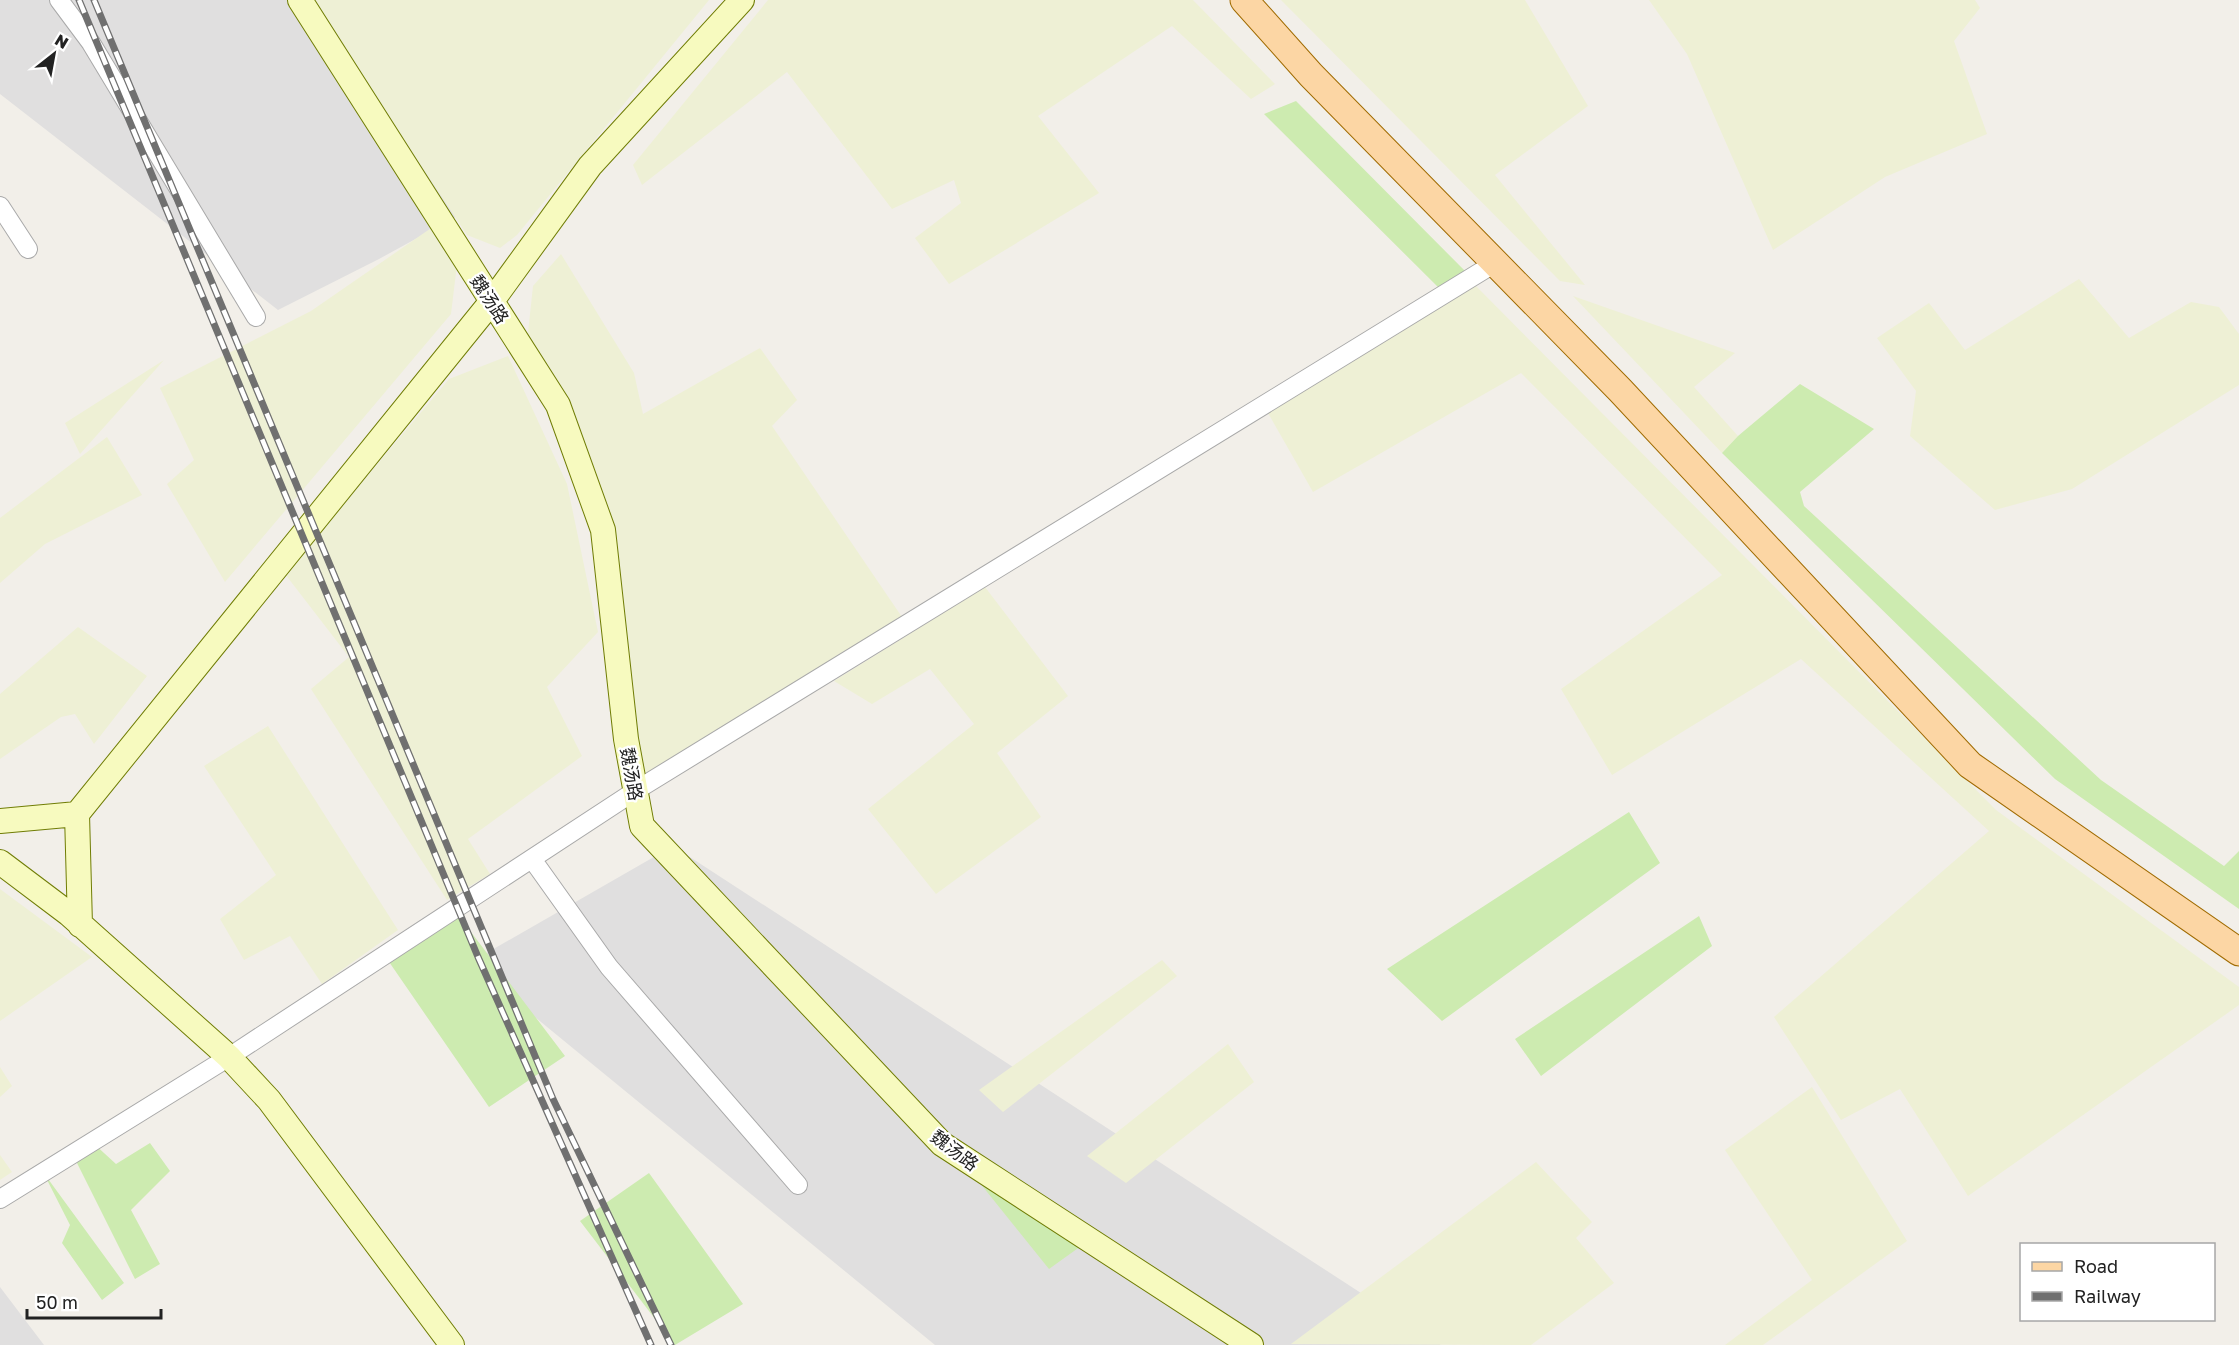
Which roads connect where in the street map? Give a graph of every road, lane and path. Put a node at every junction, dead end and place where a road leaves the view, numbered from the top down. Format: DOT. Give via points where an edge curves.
graph roads {
  1 [pos="59,0"];
  2 [pos="300,0"];
  3 [pos="742,0"];
  4 [pos="1244,0"];
  5 [pos="0,206"];
  6 [pos="28,249"];
  7 [pos="1496,263"];
  8 [pos="492,301"];
  9 [pos="256,317"];
  10 [pos="635,791"];
  11 [pos="77,814"];
  12 [pos="0,821"];
  13 [pos="532,859"];
  14 [pos="0,862"];
  15 [pos="80,925"];
  16 [pos="2239,952"];
  17 [pos="229,1057"];
  18 [pos="798,1185"];
  19 [pos="0,1199"];
  20 [pos="452,1345"];
  21 [pos="1251,1345"];
  1 -- 9 [label="street" via="90,43"];
  2 -- 8 [label="main road, 魏汤路"];
  3 -- 8 [label="main road" via="590,166"];
  4 -- 7 [label="main road" via="1311,75"];
  5 -- 6 [label="street"];
  7 -- 10 [label="street"];
  7 -- 16 [label="main road" via="1970,765"];
  8 -- 10 [label="main road, 魏汤路" via="558,405 603,530"];
  8 -- 11 [label="main road"];
  10 -- 13 [label="street"];
  10 -- 21 [label="main road, 魏汤路" via="642,826 942,1144"];
  11 -- 12 [label="main road"];
  11 -- 15 [label="main road"];
  13 -- 17 [label="street"];
  13 -- 18 [label="street" via="609,967"];
  14 -- 15 [label="main road"];
  15 -- 17 [label="main road"];
  17 -- 19 [label="street"];
  17 -- 20 [label="main road" via="269,1100"];
}
